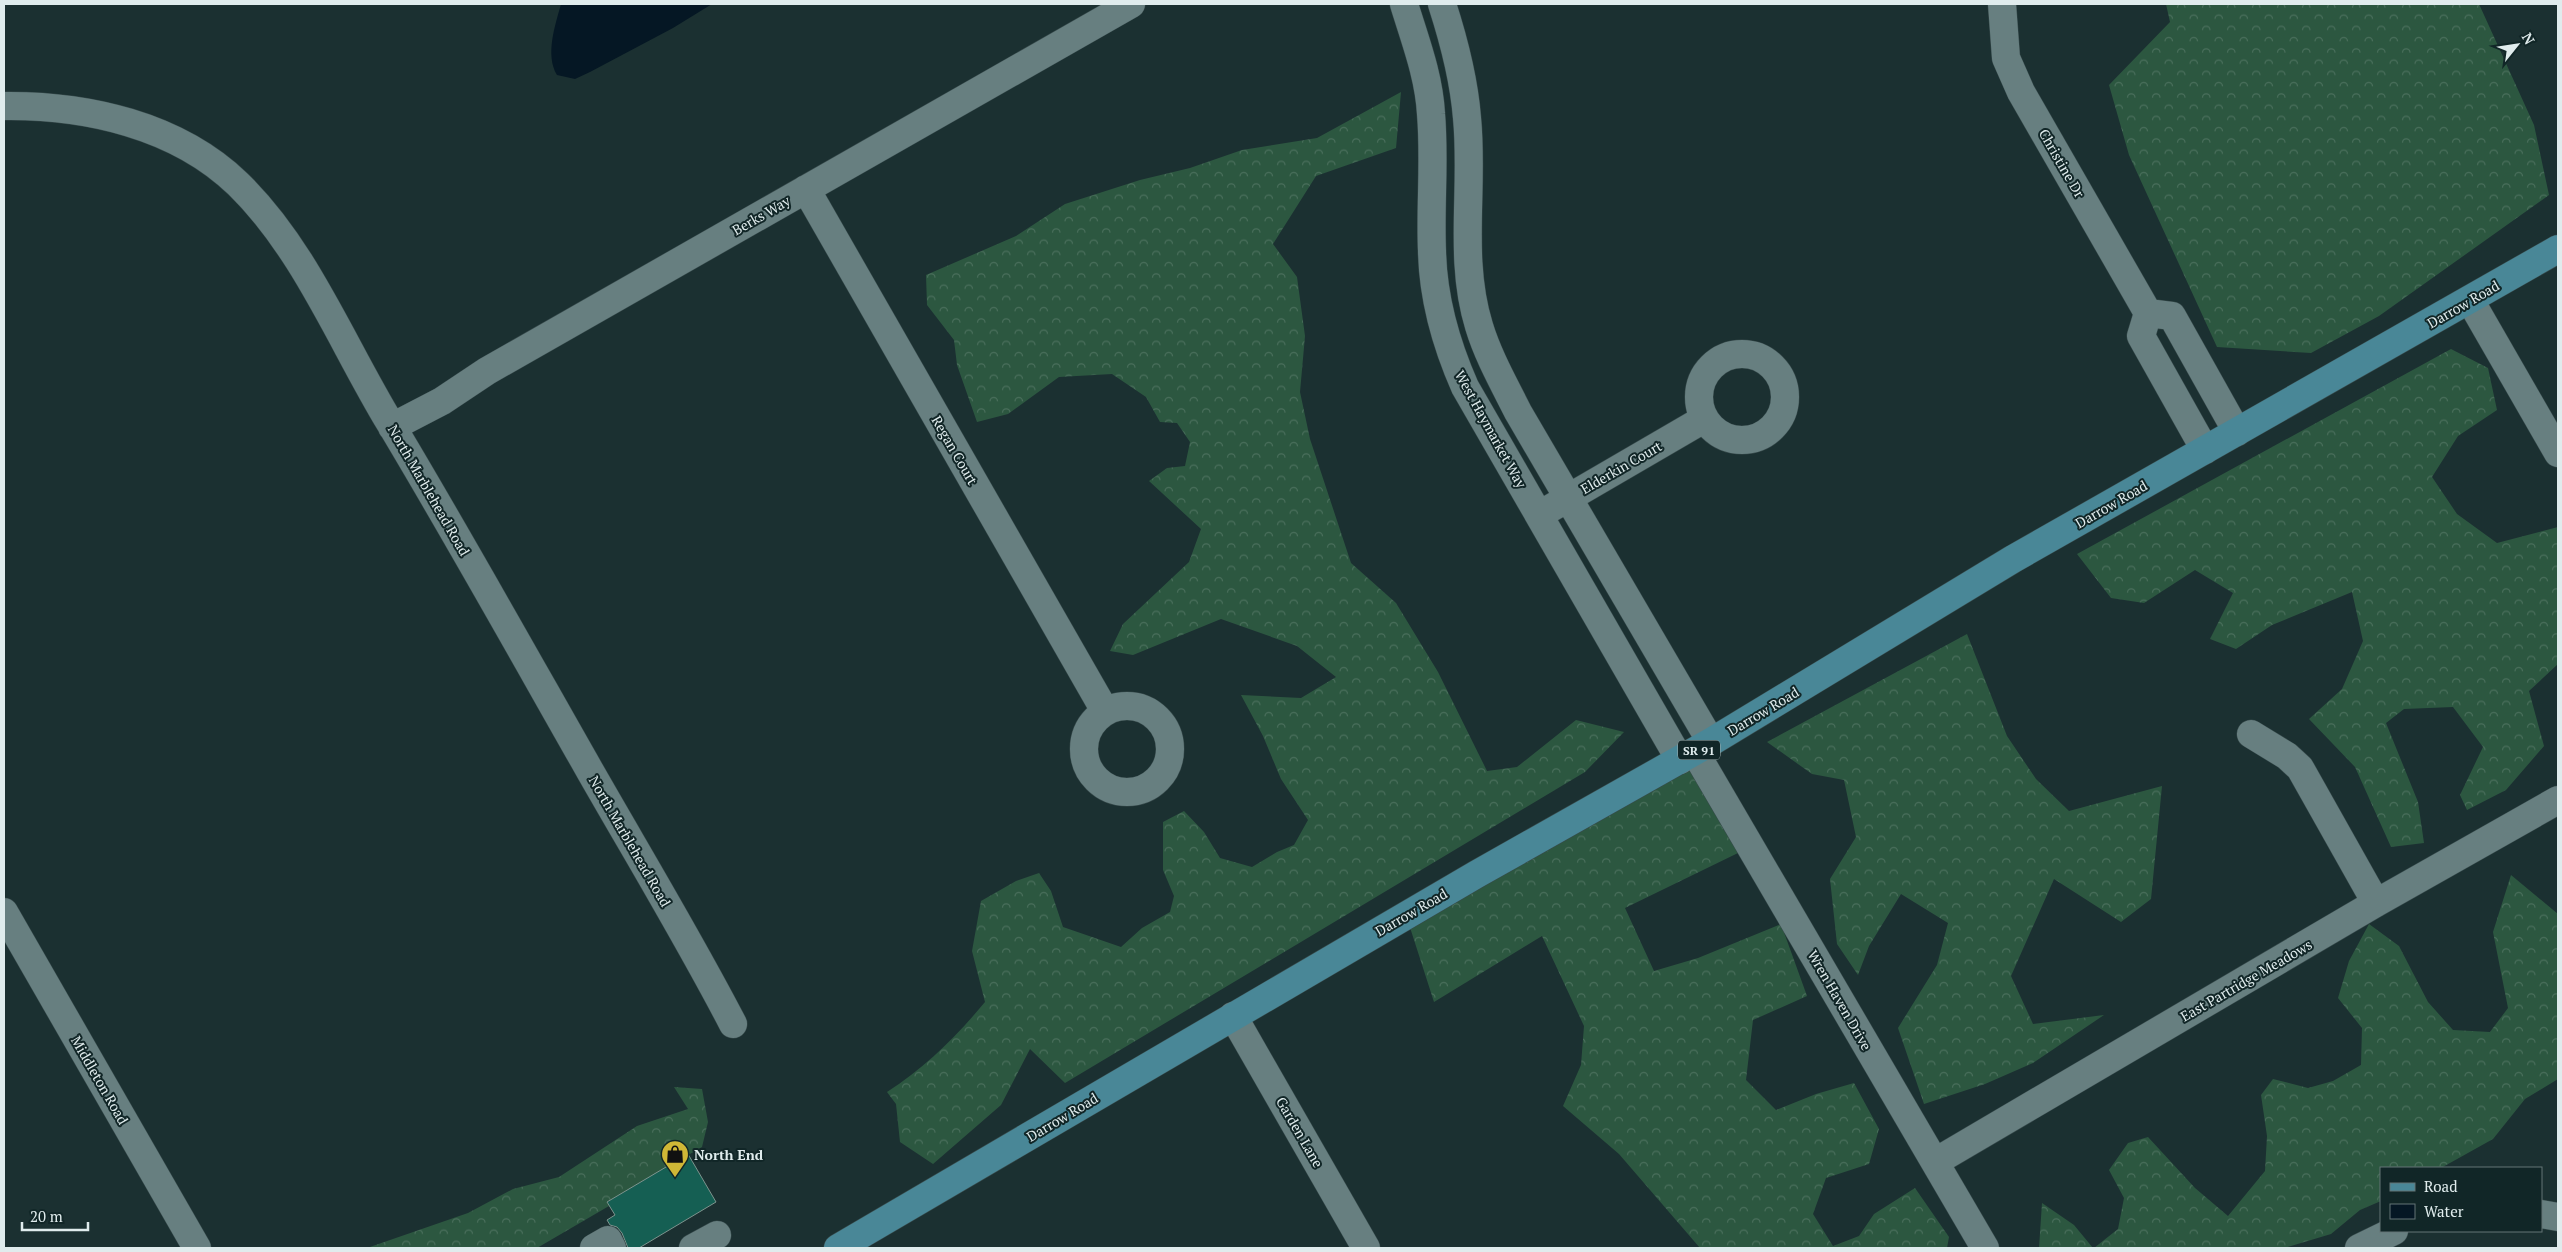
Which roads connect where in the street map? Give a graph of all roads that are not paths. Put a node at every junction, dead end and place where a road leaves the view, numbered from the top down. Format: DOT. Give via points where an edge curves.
graph roads {
  1 [pos="1131,4"];
  2 [pos="1404,4"];
  3 [pos="1442,4"];
  4 [pos="2002,4"];
  5 [pos="4,106"];
  6 [pos="806,189"];
  7 [pos="2558,249"];
  8 [pos="2470,300"];
  9 [pos="2148,313"];
  10 [pos="1704,419"];
  11 [pos="392,427"];
  12 [pos="2237,432"];
  13 [pos="2205,450"];
  14 [pos="2558,453"];
  15 [pos="1567,498"];
  16 [pos="1539,515"];
  17 [pos="1105,711"];
  18 [pos="2251,734"];
  19 [pos="1696,751"];
  20 [pos="2558,800"];
  21 [pos="2376,903"];
  22 [pos="4,912"];
  23 [pos="1233,1016"];
  24 [pos="733,1024"];
  25 [pos="1935,1162"];
  26 [pos="2542,1214"];
  27 [pos="2558,1217"];
  28 [pos="2392,1232"];
  29 [pos="197,1248"];
  30 [pos="594,1248"];
  31 [pos="612,1248"];
  32 [pos="838,1248"];
  33 [pos="1366,1248"];
  34 [pos="1985,1248"];
  35 [pos="2359,1248"];
  1 -- 6 [label="street, Berks Way"];
  2 -- 16 [label="street, West Haymarket Way" via="1426,77 1431,112 1432,252 1445,336 1466,387"];
  3 -- 15 [label="street" via="1455,50 1467,119 1468,262 1479,326 1496,368"];
  4 -- 9 [label="street, Christine Dr" via="2006,58 2021,92"];
  5 -- 11 [label="street, North Marblehead Road" via="40,106 105,115 172,138 218,167 239,185 297,254"];
  6 -- 11 [label="street, Berks Way"];
  6 -- 17 [label="street, Regan Court"];
  7 -- 8 [label="main road, Darrow Road / SR 91"];
  8 -- 12 [label="main road, Darrow Road / SR 91"];
  8 -- 14 [label="street"];
  9 -- 12 [label="street" via="2172,316"];
  9 -- 13 [label="street" via="2141,336"];
  10 -- 15 [label="street, Elderkin Court"];
  11 -- 24 [label="street, North Marblehead Road"];
  12 -- 13 [label="main road, Darrow Road / SR 91"];
  13 -- 19 [label="main road, Darrow Road / SR 91" via="2014,560"];
  15 -- 16 [label="street, Elderkin Court"];
  15 -- 19 [label="street"];
  16 -- 19 [label="street, West Haymarket Way"];
  18 -- 21 [label="street" via="2300,768"];
  19 -- 23 [label="main road, Darrow Road / SR 91"];
  19 -- 25 [label="street, Wren Haven Drive"];
  20 -- 21 [label="street, East Partridge Meadows"];
  21 -- 25 [label="street, East Partridge Meadows"];
  22 -- 29 [label="street, Middleton Road"];
  23 -- 32 [label="main road, Darrow Road / SR 91"];
  23 -- 33 [label="street, Garden Lane"];
  25 -- 34 [label="street, Wren Haven Drive"];
  26 -- 27 [label="street"];
  28 -- 35 [label="street"];
  30 -- 31 [label="street" via="608,1240"];
}
